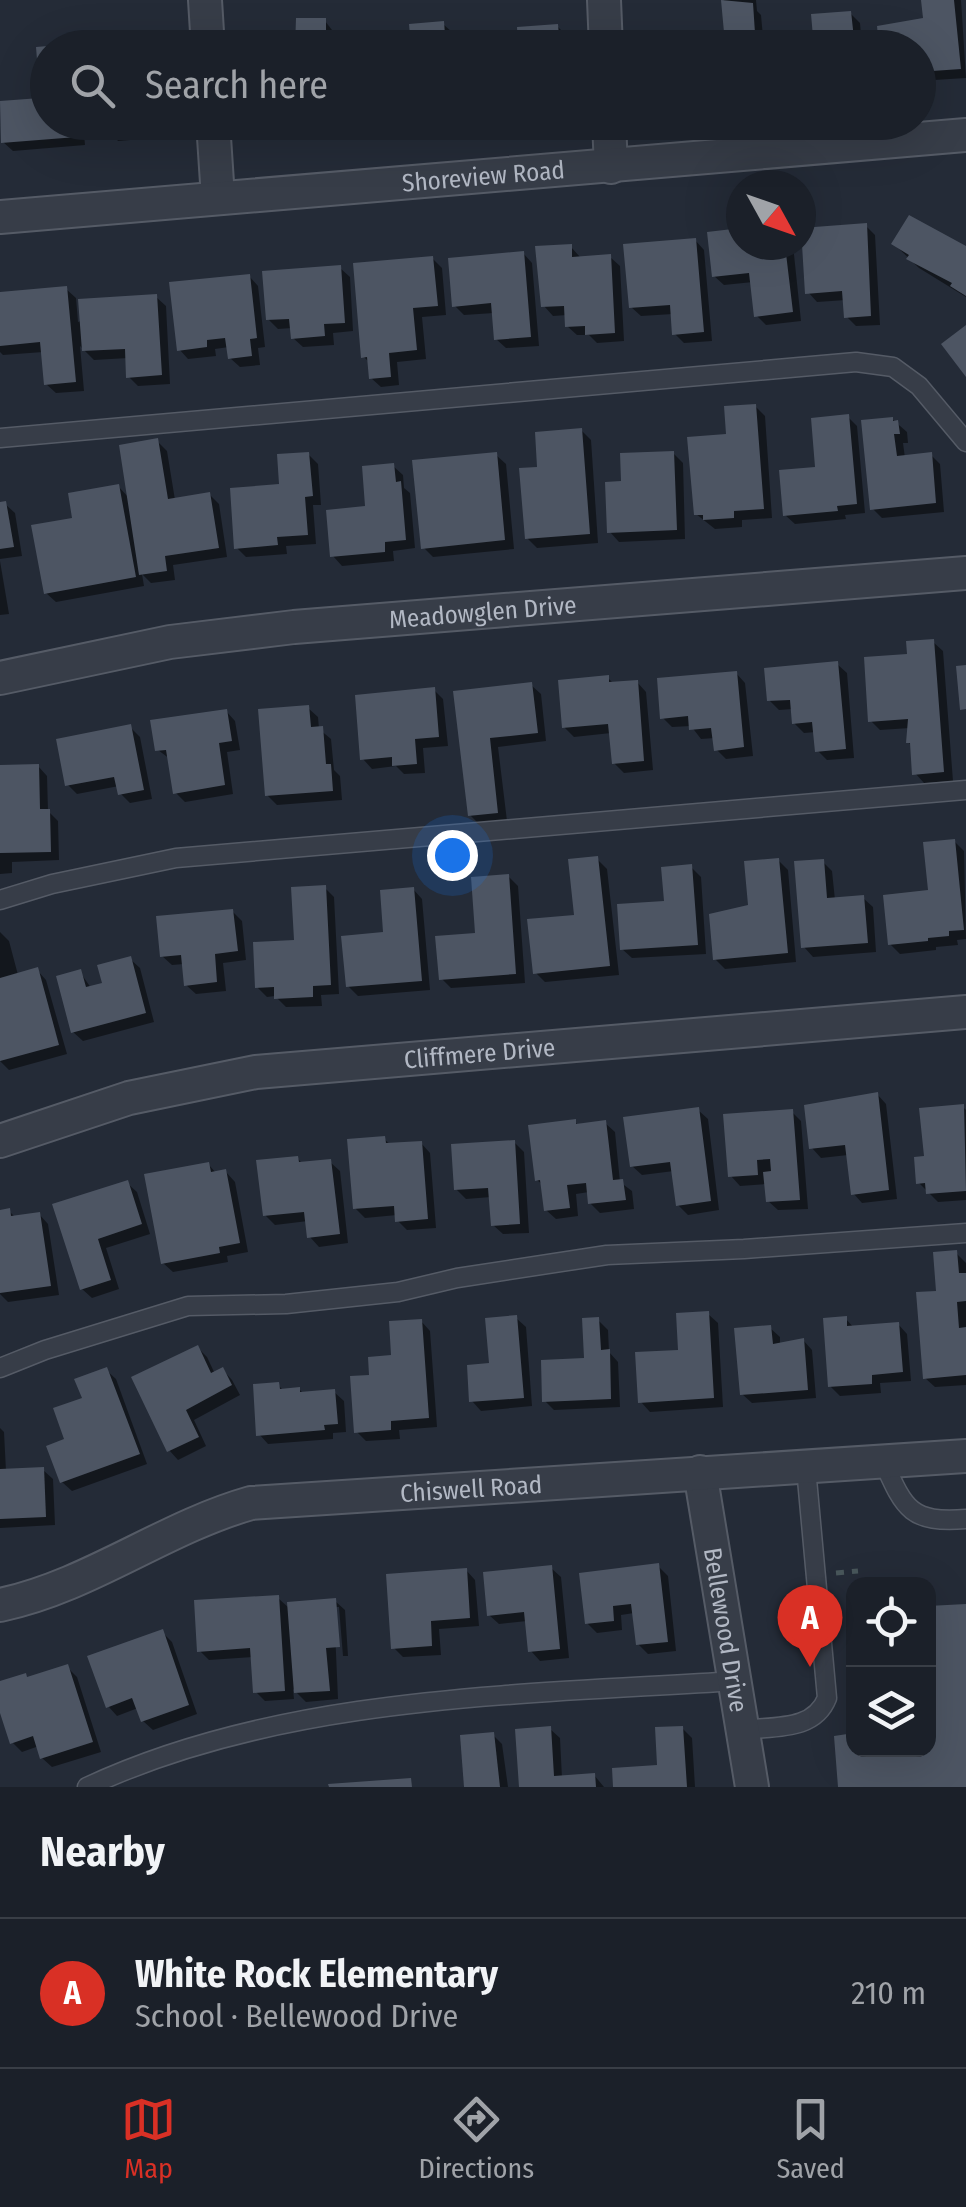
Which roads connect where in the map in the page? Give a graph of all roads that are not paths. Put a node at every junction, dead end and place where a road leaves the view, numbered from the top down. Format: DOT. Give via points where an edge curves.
graph roads {
  1 [pos="204,0"];
  2 [pos="604,0"];
  3 [pos="206,30"];
  4 [pos="605,30"];
  5 [pos="966,135"];
  6 [pos="936,138"];
  7 [pos="214,140"];
  8 [pos="610,140"];
  9 [pos="911,140"];
  10 [pos="611,167"];
  11 [pos="218,198"];
  12 [pos="0,217"];
  13 [pos="0,438"];
  14 [pos="966,442"];
  15 [pos="966,573"];
  16 [pos="0,678"];
  17 [pos="966,790"];
  18 [pos="0,900"];
  19 [pos="966,1012"];
  20 [pos="0,1141"];
  21 [pos="966,1233"];
  22 [pos="0,1368"];
  23 [pos="966,1456"];
  24 [pos="884,1463"];
  25 [pos="806,1468"];
  26 [pos="700,1472"];
  27 [pos="966,1519"];
  28 [pos="0,1605"];
  29 [pos="736,1681"];
  30 [pos="744,1730"];
  31 [pos="87,1787"];
  32 [pos="752,1787"];
  1 -- 3 [label="street"];
  2 -- 4 [label="street"];
  5 -- 6 [label="street, Shoreview Road"];
  7 -- 11 [label="street"];
  8 -- 10 [label="street"];
  9 -- 10 [label="street, Shoreview Road"];
  10 -- 11 [label="street, Shoreview Road"];
  11 -- 12 [label="street, Shoreview Road"];
  13 -- 14 [label="lane" via="856,362 893,366"];
  15 -- 16 [label="street, Meadowglen Drive" via="294,627 170,642"];
  17 -- 18 [label="lane" via="176,858"];
  19 -- 20 [label="street, Cliffmere Drive" via="256,1072 129,1098"];
  21 -- 22 [label="lane" via="607,1254 398,1292 188,1306"];
  23 -- 24 [label="street, Chiswell Road"];
  24 -- 25 [label="street, Chiswell Road"];
  24 -- 27 [label="lane" via="912,1513 929,1520"];
  25 -- 26 [label="street, Chiswell Road"];
  25 -- 30 [label="lane" via="827,1698 811,1720"];
  26 -- 28 [label="street, Chiswell Road" via="250,1502 177,1529 84,1579"];
  26 -- 29 [label="street, Bellewood Drive"];
  29 -- 30 [label="street, Bellewood Drive"];
  29 -- 31 [label="lane" via="368,1710 187,1747"];
  30 -- 32 [label="street, Bellewood Drive"];
}
